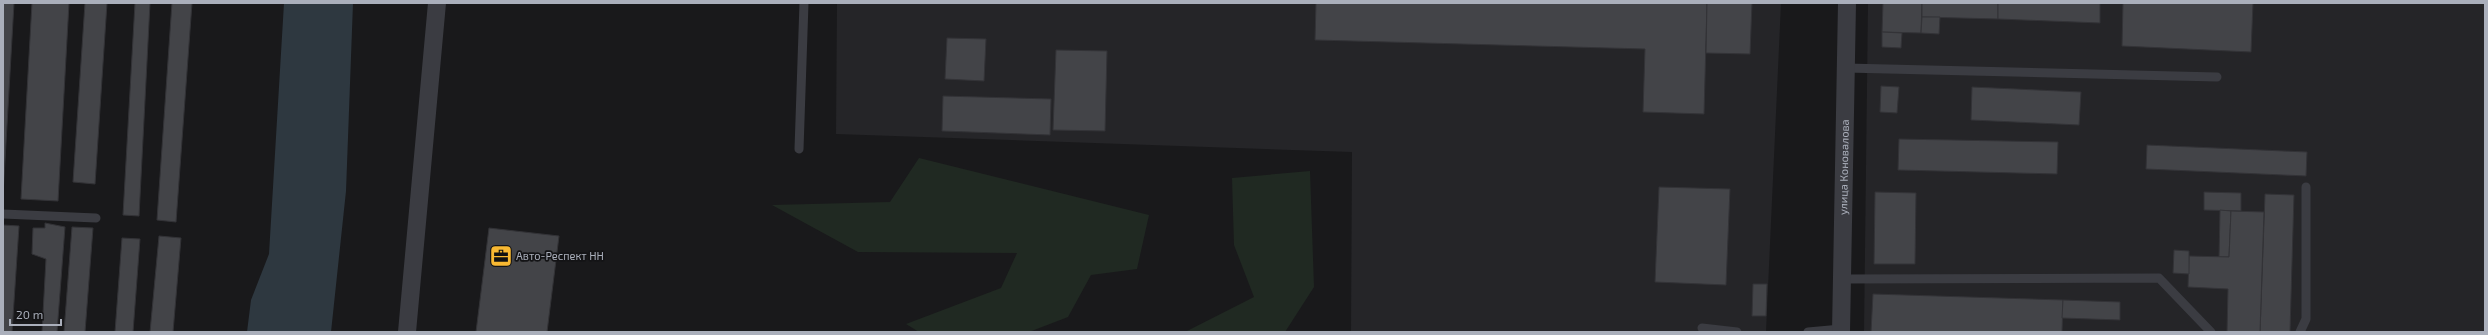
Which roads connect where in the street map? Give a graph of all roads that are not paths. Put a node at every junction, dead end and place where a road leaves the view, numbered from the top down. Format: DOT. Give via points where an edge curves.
graph roads {
  1 [pos="437,3"];
  2 [pos="804,3"];
  3 [pos="1847,3"];
  4 [pos="1846,68"];
  5 [pos="2217,77"];
  6 [pos="799,149"];
  7 [pos="2306,187"];
  8 [pos="3,214"];
  9 [pos="96,218"];
  10 [pos="1842,279"];
  11 [pos="1702,328"];
  12 [pos="1841,331"];
  13 [pos="408,332"];
  14 [pos="1737,332"];
  15 [pos="1808,332"];
  16 [pos="2211,332"];
  17 [pos="2300,332"];
  1 -- 13 [label="street"];
  2 -- 6 [label="lane"];
  3 -- 4 [label="street, улица Коновалова"];
  4 -- 5 [label="lane"];
  4 -- 10 [label="street, улица Коновалова"];
  7 -- 17 [label="lane" via="2306,320"];
  8 -- 9 [label="lane"];
  10 -- 12 [label="street, улица Коновалова"];
  10 -- 16 [label="lane" via="2159,278"];
  11 -- 14 [label="lane"];
  12 -- 15 [label="lane"];
}
